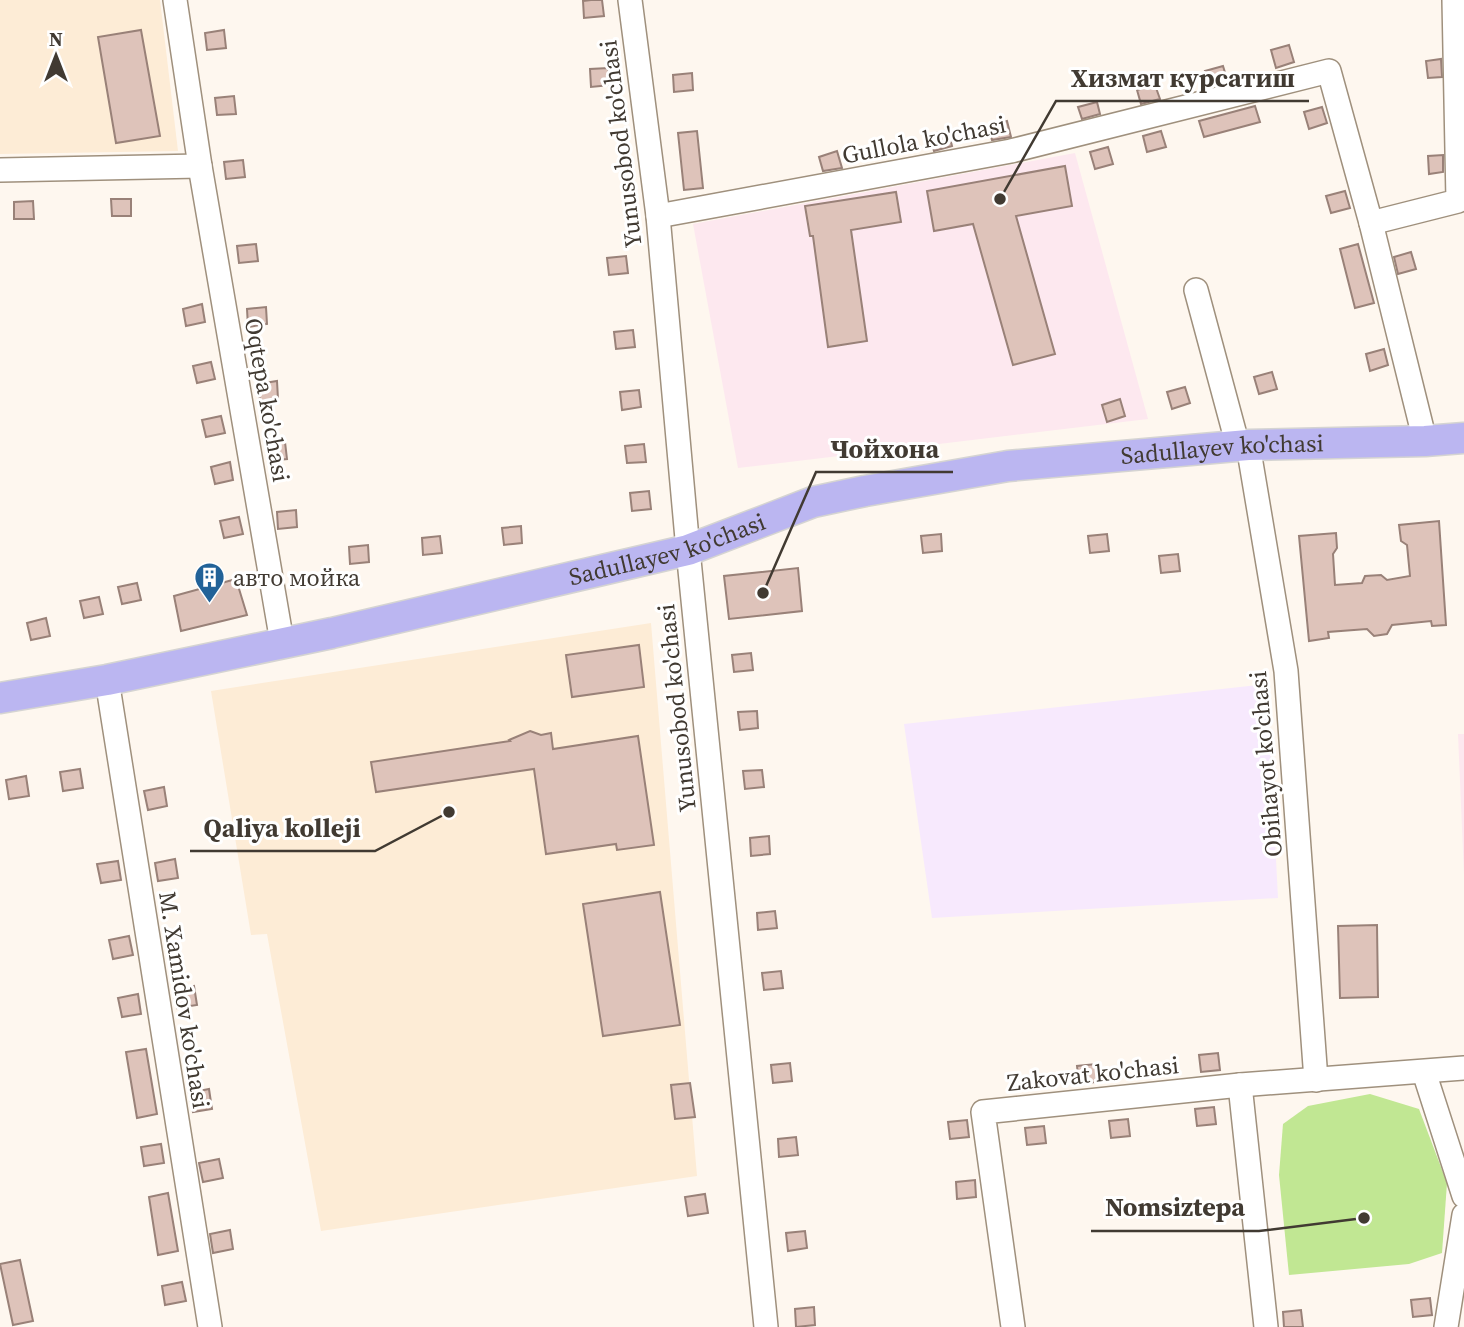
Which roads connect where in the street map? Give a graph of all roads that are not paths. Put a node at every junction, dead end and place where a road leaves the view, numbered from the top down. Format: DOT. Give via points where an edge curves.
graph roads {
  1 [pos="175,0"];
  2 [pos="630,0"];
  3 [pos="1454,0"];
  4 [pos="200,166"];
  5 [pos="0,170"];
  6 [pos="658,216"];
  7 [pos="1371,223"];
  8 [pos="1196,290"];
  9 [pos="1464,438"];
  10 [pos="1425,441"];
  11 [pos="1243,446"];
  12 [pos="688,550"];
  13 [pos="282,642"];
  14 [pos="107,680"];
  15 [pos="0,698"];
  16 [pos="1464,1068"];
  17 [pos="1424,1072"];
  18 [pos="1316,1080"];
  19 [pos="1240,1085"];
  20 [pos="1464,1196"];
  21 [pos="1464,1215"];
  22 [pos="210,1327"];
  23 [pos="766,1327"];
  24 [pos="1013,1327"];
  25 [pos="1266,1327"];
  26 [pos="1446,1327"];
  1 -- 4 [label="street, Oqtepa ko'chasi"];
  2 -- 6 [label="street, Yunusobod ko'chasi"];
  3 -- 7 [label="street" via="1458,201"];
  4 -- 5 [label="street"];
  4 -- 13 [label="street, Oqtepa ko'chasi"];
  6 -- 7 [label="street, Gullola ko'chasi" via="1011,151 1329,71"];
  6 -- 12 [label="street, Yunusobod ko'chasi"];
  7 -- 10 [label="street"];
  8 -- 11 [label="street, Obihayot ko'chasi"];
  9 -- 10 [label="main road, Sadullayev ko'chasi"];
  10 -- 11 [label="main road, Sadullayev ko'chasi"];
  11 -- 12 [label="main road, Sadullayev ko'chasi" via="1007,466 865,491 813,502"];
  11 -- 18 [label="street, Obihayot ko'chasi" via="1286,671"];
  12 -- 13 [label="main road, Sadullayev ko'chasi"];
  12 -- 23 [label="street, Yunusobod ko'chasi"];
  13 -- 14 [label="main road, Sadullayev ko'chasi"];
  14 -- 15 [label="main road, Sadullayev ko'chasi"];
  14 -- 22 [label="street, M. Xamidov ko'chasi"];
  16 -- 17 [label="street, Zakovat ko'chasi"];
  17 -- 18 [label="street, Zakovat ko'chasi"];
  17 -- 20 [label="street"];
  18 -- 19 [label="street, Zakovat ko'chasi"];
  19 -- 24 [label="street, Zakovat ko'chasi" via="983,1112"];
  19 -- 25 [label="street"];
  21 -- 26 [label="street"];
}
